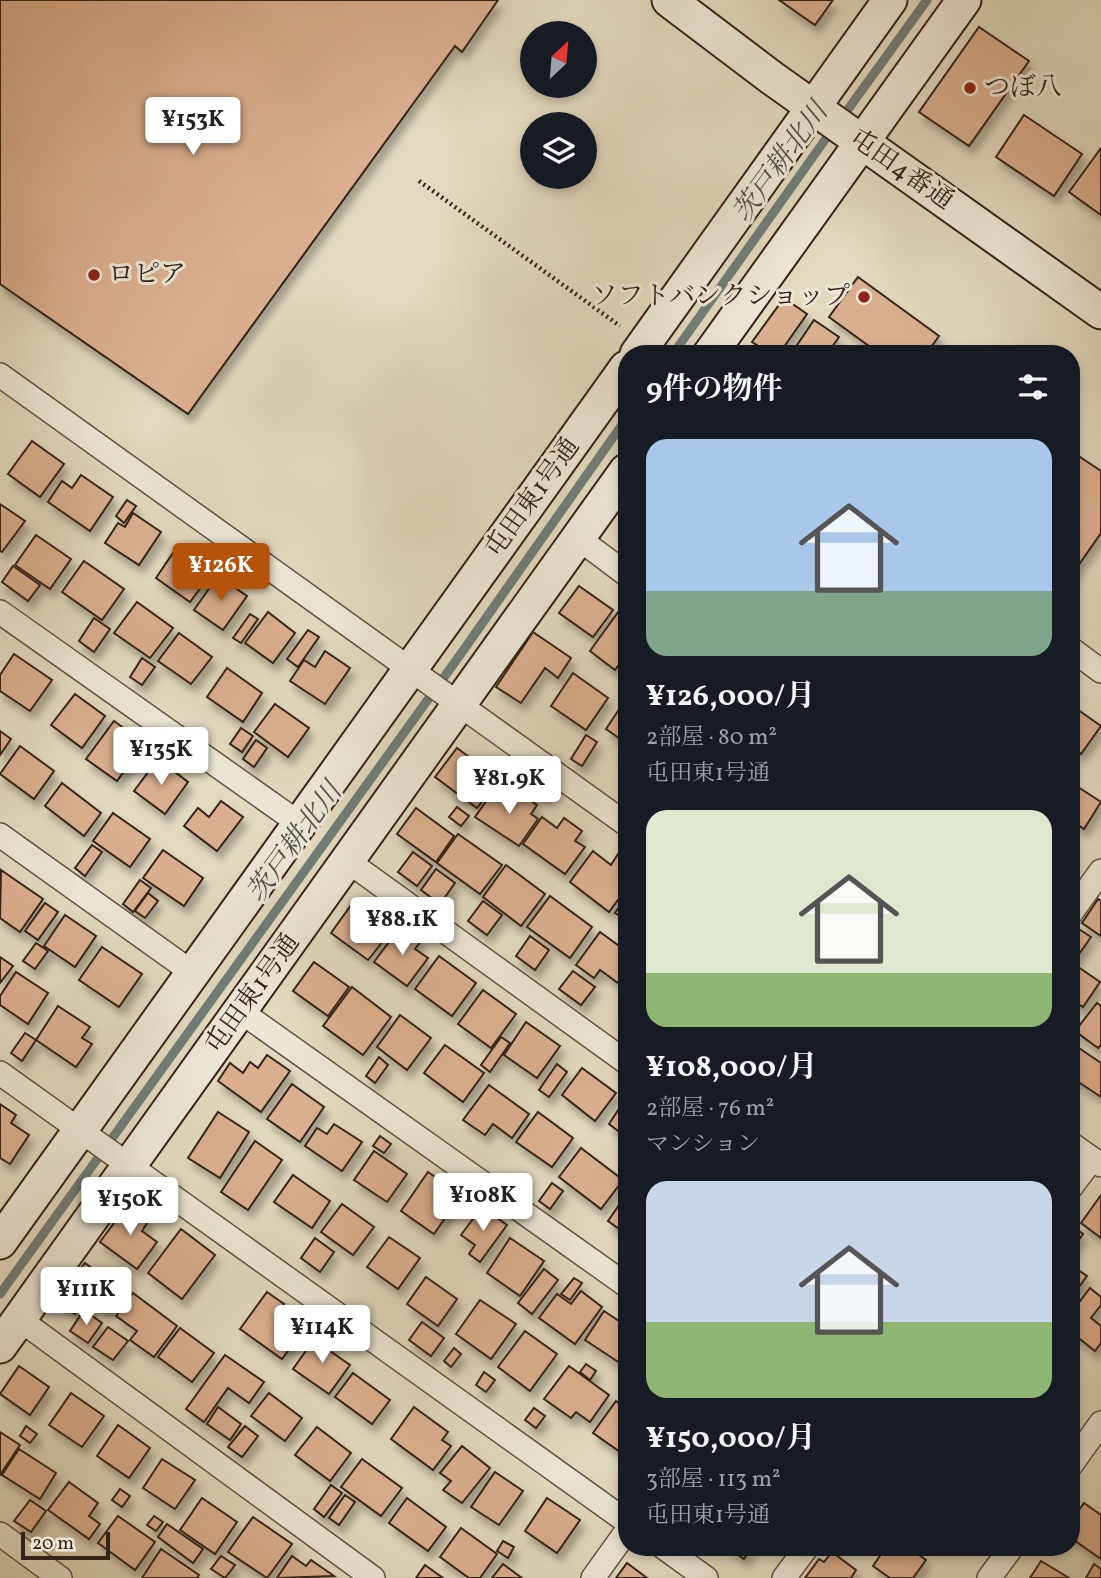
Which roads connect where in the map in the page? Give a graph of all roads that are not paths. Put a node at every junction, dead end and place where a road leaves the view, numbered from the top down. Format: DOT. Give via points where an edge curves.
graph roads {
  1 [pos="669,0"];
  2 [pos="890,0"];
  3 [pos="964,0"];
  4 [pos="838,126"];
  5 [pos="1101,312"];
  6 [pos="645,345"];
  7 [pos="715,345"];
  8 [pos="0,375"];
  9 [pos="618,381"];
  10 [pos="618,482"];
  11 [pos="578,538"];
  12 [pos="618,567"];
  13 [pos="0,612"];
  14 [pos="1080,656"];
  15 [pos="1101,671"];
  16 [pos="417,673"];
  17 [pos="454,699"];
  18 [pos="618,818"];
  19 [pos="300,824"];
  20 [pos="0,835"];
  21 [pos="349,862"];
  22 [pos="1101,871"];
  23 [pos="1080,896"];
  24 [pos="193,973"];
  25 [pos="240,1011"];
  26 [pos="618,1056"];
  27 [pos="0,1073"];
  28 [pos="87,1135"];
  29 [pos="1080,1150"];
  30 [pos="125,1162"];
  31 [pos="1096,1162"];
  32 [pos="1080,1178"];
  33 [pos="0,1242"];
  34 [pos="618,1279"];
  35 [pos="19,1319"];
  36 [pos="0,1346"];
  37 [pos="1101,1423"];
  38 [pos="1080,1452"];
  39 [pos="618,1515"];
  40 [pos="0,1534"];
  41 [pos="618,1543"];
  42 [pos="675,1556"];
  43 [pos="800,1556"];
  44 [pos="1005,1556"];
  45 [pos="60,1578"];
  46 [pos="373,1578"];
  47 [pos="593,1578"];
  48 [pos="706,1578"];
  49 [pos="784,1578"];
  50 [pos="989,1578"];
  1 -- 4 [label="street, 屯田4番通"];
  2 -- 4 [label="street, 屯田東1号通"];
  3 -- 4 [label="street, 屯田東1号通"];
  4 -- 5 [label="street, 屯田4番通"];
  4 -- 6 [label="street, 屯田東1号通"];
  4 -- 7 [label="street, 屯田東1号通"];
  8 -- 16 [label="street"];
  9 -- 16 [label="street, 屯田東1号通"];
  10 -- 11 [label="street, 屯田東1号通"];
  11 -- 12 [label="street"];
  11 -- 17 [label="street, 屯田東1号通"];
  13 -- 19 [label="street"];
  14 -- 15 [label="street"];
  16 -- 17 [label="street"];
  16 -- 19 [label="street, 屯田東1号通"];
  17 -- 18 [label="street"];
  17 -- 21 [label="street, 屯田東1号通"];
  19 -- 24 [label="street, 屯田東1号通"];
  20 -- 24 [label="street"];
  21 -- 25 [label="street, 屯田東1号通"];
  21 -- 26 [label="street"];
  22 -- 23 [label="street"];
  24 -- 28 [label="street, 屯田東1号通"];
  25 -- 30 [label="street, 屯田東1号通"];
  25 -- 34 [label="street"];
  27 -- 28 [label="street"];
  28 -- 30 [label="street"];
  28 -- 33 [label="street, 屯田東1号通"];
  29 -- 31 [label="street"];
  30 -- 35 [label="street, 屯田東1号通"];
  30 -- 39 [label="street"];
  31 -- 32 [label="street"];
  35 -- 36 [label="street, 屯田東1号通"];
  35 -- 46 [label="street"];
  37 -- 38 [label="street"];
  40 -- 45 [label="street"];
  41 -- 47 [label="street"];
  42 -- 48 [label="street"];
  43 -- 49 [label="street"];
  44 -- 50 [label="street"];
}
